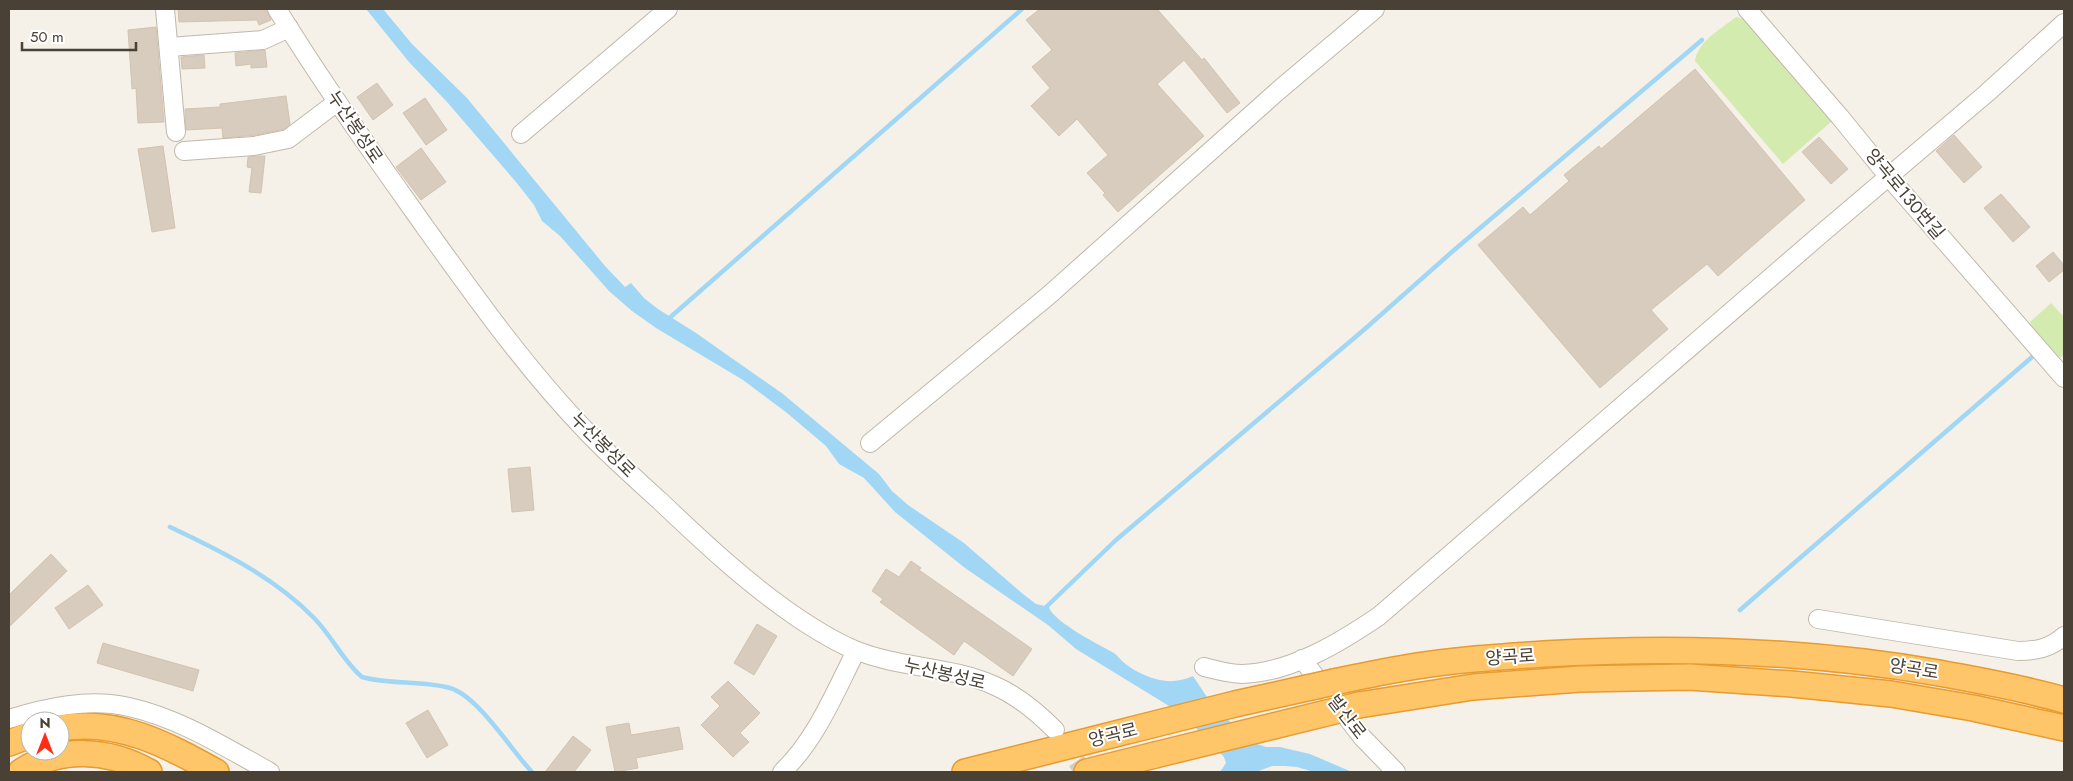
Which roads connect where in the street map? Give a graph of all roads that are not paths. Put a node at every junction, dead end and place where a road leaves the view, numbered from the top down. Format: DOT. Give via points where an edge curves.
graph roads {
  1 [pos="165,9"];
  2 [pos="277,9"];
  3 [pos="668,9"];
  4 [pos="1375,9"];
  5 [pos="1747,9"];
  6 [pos="2064,23"];
  7 [pos="289,28"];
  8 [pos="169,47"];
  9 [pos="337,102"];
  10 [pos="176,132"];
  11 [pos="521,134"];
  12 [pos="184,151"];
  13 [pos="1888,176"];
  14 [pos="2064,378"];
  15 [pos="870,443"];
  16 [pos="1818,619"];
  17 [pos="2064,636"];
  18 [pos="856,651"];
  19 [pos="1302,659"];
  20 [pos="1204,667"];
  21 [pos="2015,686"];
  22 [pos="2064,694"];
  23 [pos="2064,700"];
  24 [pos="9,719"];
  25 [pos="70,727"];
  26 [pos="2064,728"];
  27 [pos="1055,730"];
  28 [pos="21,772"];
  29 [pos="149,772"];
  30 [pos="216,772"];
  31 [pos="270,772"];
  32 [pos="782,772"];
  33 [pos="964,772"];
  34 [pos="1087,772"];
  35 [pos="1396,772"];
  1 -- 8 [label="street"];
  2 -- 7 [label="street, 누산봉성로"];
  3 -- 11 [label="street"];
  4 -- 15 [label="street" via="1048,296"];
  5 -- 13 [label="street, 양곡로130번길"];
  6 -- 13 [label="street"];
  7 -- 8 [label="street" via="263,40"];
  7 -- 9 [label="street, 누산봉성로"];
  8 -- 10 [label="street"];
  9 -- 12 [label="street" via="288,139 254,146"];
  9 -- 18 [label="street, 누산봉성로" via="469,288 526,362 588,433 742,576 798,618"];
  13 -- 14 [label="street, 양곡로130번길"];
  13 -- 19 [label="street" via="1379,616 1351,635"];
  16 -- 17 [label="street" via="2018,651 2045,648"];
  18 -- 27 [label="street, 누산봉성로" via="993,685 1028,706"];
  18 -- 32 [label="street" via="813,732 800,753"];
  19 -- 20 [label="street" via="1261,672 1242,674"];
  19 -- 35 [label="street, 발산로" via="1362,737"];
  21 -- 22 [label="highway"];
  21 -- 23 [label="highway, 양곡로"];
  21 -- 33 [label="highway, 양곡로, bridge" via="1897,666 1802,655 1696,649 1590,651 1486,658 1406,668 1334,682"];
  24 -- 31 [label="street" via="72,705 127,706 180,725"];
  25 -- 30 [label="highway" via="124,730 179,751"];
  26 -- 34 [label="highway, 양곡로, bridge" via="1891,694 1689,677 1580,679 1473,687 1359,705"];
  28 -- 29 [label="highway" via="47,759 86,753 132,762"];
}
